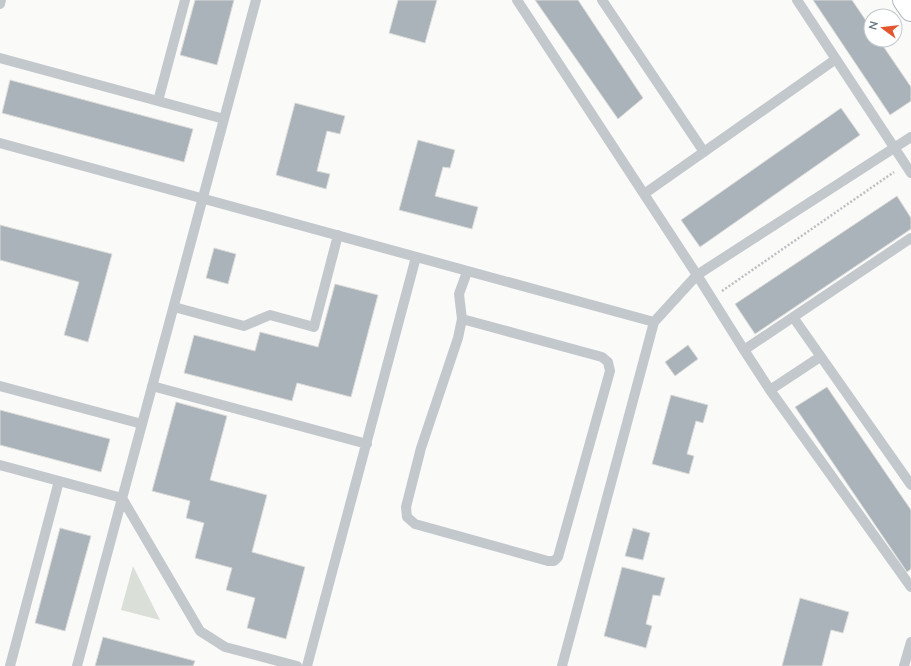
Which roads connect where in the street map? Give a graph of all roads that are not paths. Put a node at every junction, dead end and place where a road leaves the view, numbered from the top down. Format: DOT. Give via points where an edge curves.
graph roads {
  1 [pos="1,0"];
  2 [pos="185,0"];
  3 [pos="256,0"];
  4 [pos="517,0"];
  5 [pos="602,0"];
  6 [pos="797,0"];
  7 [pos="904,0"];
  8 [pos="0,4"];
  9 [pos="911,10"];
  10 [pos="0,58"];
  11 [pos="836,59"];
  12 [pos="158,101"];
  13 [pos="224,119"];
  14 [pos="911,137"];
  15 [pos="0,143"];
  16 [pos="895,148"];
  17 [pos="704,152"];
  18 [pos="908,169"];
  19 [pos="644,194"];
  20 [pos="203,199"];
  21 [pos="338,235"];
  22 [pos="911,238"];
  23 [pos="416,257"];
  24 [pos="467,272"];
  25 [pos="697,275"];
  26 [pos="174,307"];
  27 [pos="793,317"];
  28 [pos="462,319"];
  29 [pos="654,322"];
  30 [pos="744,350"];
  31 [pos="820,357"];
  32 [pos="0,386"];
  33 [pos="152,386"];
  34 [pos="770,390"];
  35 [pos="142,424"];
  36 [pos="367,444"];
  37 [pos="0,465"];
  38 [pos="59,481"];
  39 [pos="911,485"];
  40 [pos="122,498"];
  41 [pos="911,587"];
  42 [pos="911,642"];
  43 [pos="10,666"];
  44 [pos="77,666"];
  45 [pos="297,666"];
  46 [pos="307,666"];
  47 [pos="562,666"];
  48 [pos="904,666"];
  1 -- 8 [label="lane"];
  2 -- 12 [label="lane"];
  3 -- 13 [label="lane"];
  4 -- 19 [label="lane"];
  5 -- 17 [label="lane"];
  6 -- 11 [label="lane"];
  7 -- 9 [label="main road"];
  10 -- 12 [label="lane"];
  11 -- 16 [label="lane"];
  11 -- 17 [label="lane"];
  12 -- 13 [label="lane"];
  13 -- 20 [label="lane"];
  14 -- 16 [label="lane"];
  15 -- 20 [label="lane"];
  16 -- 18 [label="lane"];
  16 -- 25 [label="lane"];
  17 -- 19 [label="lane"];
  19 -- 25 [label="lane"];
  20 -- 21 [label="lane"];
  20 -- 26 [label="lane"];
  21 -- 23 [label="lane"];
  21 -- 26 [label="lane" via="314,327 270,316 244,326"];
  22 -- 27 [label="lane"];
  23 -- 24 [label="lane"];
  23 -- 36 [label="lane"];
  24 -- 28 [label="lane" via="459,294"];
  24 -- 29 [label="lane"];
  25 -- 29 [label="lane"];
  25 -- 30 [label="lane"];
  26 -- 33 [label="lane"];
  27 -- 30 [label="lane"];
  27 -- 31 [label="lane"];
  28 -- 28 [label="lane" via="421,448 406,507 407,517 415,524 554,561 558,557 608,378 608,362 602,357"];
  29 -- 47 [label="lane"];
  30 -- 34 [label="lane"];
  31 -- 34 [label="lane"];
  31 -- 39 [label="lane"];
  32 -- 35 [label="lane"];
  33 -- 35 [label="lane"];
  33 -- 36 [label="lane"];
  34 -- 41 [label="lane"];
  35 -- 40 [label="lane"];
  36 -- 46 [label="lane"];
  37 -- 38 [label="lane"];
  38 -- 40 [label="lane"];
  38 -- 43 [label="lane"];
  40 -- 44 [label="lane"];
  40 -- 45 [label="lane" via="200,631 225,647"];
  42 -- 48 [label="lane"];
}
